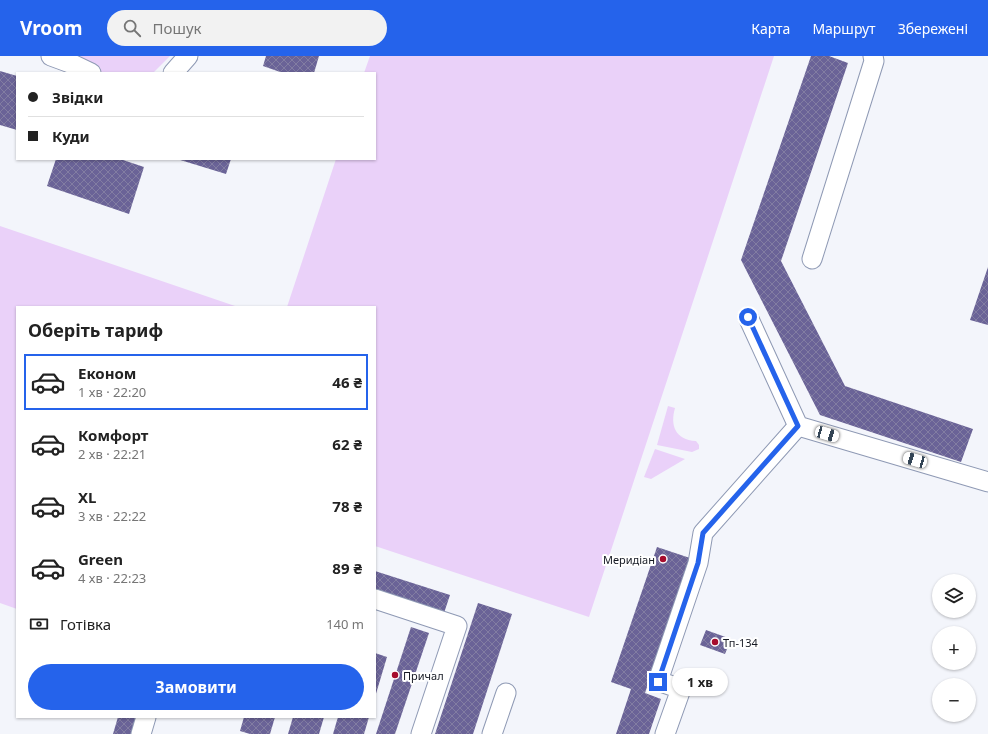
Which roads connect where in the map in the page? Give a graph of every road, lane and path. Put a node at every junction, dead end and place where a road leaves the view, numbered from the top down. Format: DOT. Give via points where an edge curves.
graph roads {
  1 [pos="51,56"];
  2 [pos="188,56"];
  3 [pos="873,56"];
  4 [pos="89,72"];
  5 [pos="174,72"];
  6 [pos="812,259"];
  7 [pos="748,317"];
  8 [pos="798,426"];
  9 [pos="988,482"];
  10 [pos="376,599"];
  11 [pos="506,693"];
  12 [pos="146,718"];
  13 [pos="141,734"];
  14 [pos="421,734"];
  15 [pos="492,734"];
  16 [pos="665,734"];
  1 -- 4 [label="lane"];
  2 -- 5 [label="lane"];
  3 -- 6 [label="lane" via="874,61"];
  7 -- 8 [label="lane"];
  8 -- 9 [label="lane"];
  8 -- 16 [label="lane" via="703,533 698,563 658,682 681,689"];
  10 -- 14 [label="lane" via="457,626"];
  11 -- 15 [label="lane"];
  12 -- 13 [label="lane"];
}
